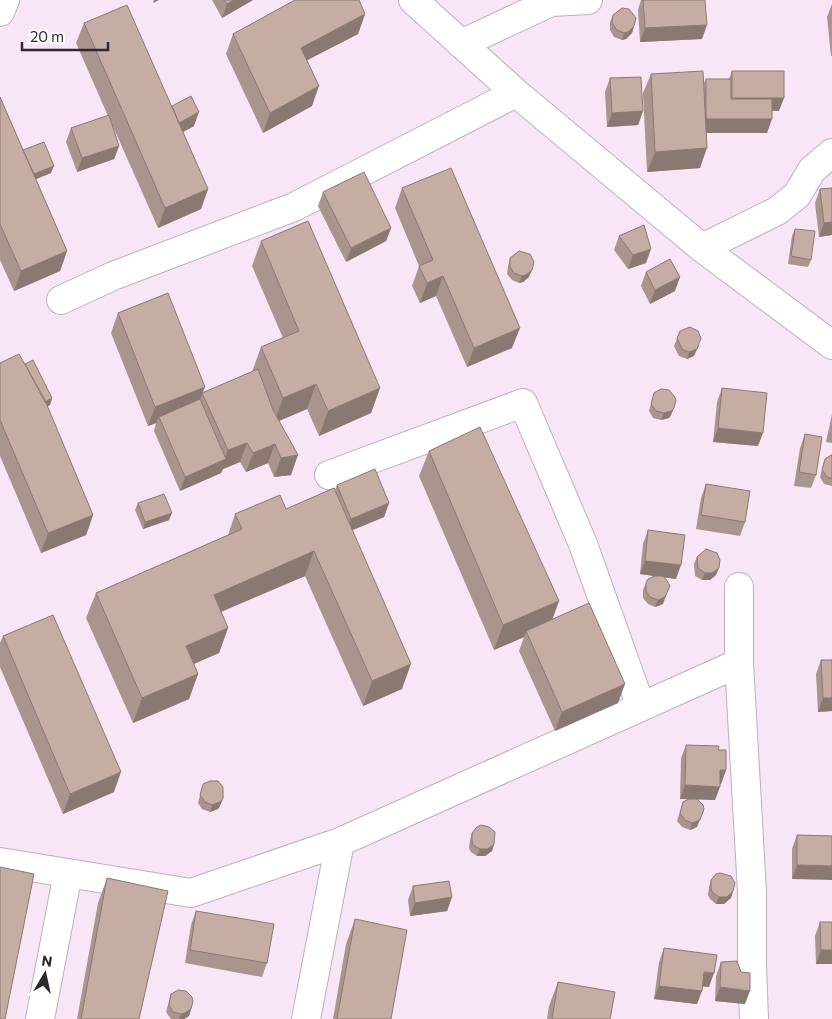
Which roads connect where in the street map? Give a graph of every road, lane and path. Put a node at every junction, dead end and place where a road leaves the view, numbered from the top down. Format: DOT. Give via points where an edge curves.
graph roads {
  1 [pos="5,0"];
  2 [pos="413,0"];
  3 [pos="588,0"];
  4 [pos="0,12"];
  5 [pos="460,44"];
  6 [pos="516,93"];
  7 [pos="832,153"];
  8 [pos="702,248"];
  9 [pos="61,300"];
  10 [pos="832,345"];
  11 [pos="329,475"];
  12 [pos="739,587"];
  13 [pos="739,663"];
  14 [pos="641,707"];
  15 [pos="340,842"];
  16 [pos="2,855"];
  17 [pos="68,873"];
  18 [pos="40,1019"];
  19 [pos="306,1019"];
  20 [pos="754,1019"];
  1 -- 4 [label="street"];
  2 -- 5 [label="street"];
  3 -- 5 [label="street" via="551,2"];
  5 -- 6 [label="street"];
  6 -- 8 [label="street"];
  6 -- 9 [label="street" via="294,207 113,276"];
  7 -- 8 [label="street" via="812,170 797,195 777,210"];
  8 -- 10 [label="street"];
  11 -- 14 [label="street" via="523,403 583,544"];
  12 -- 13 [label="street"];
  13 -- 14 [label="street"];
  13 -- 20 [label="street" via="752,892"];
  14 -- 15 [label="street"];
  15 -- 17 [label="street" via="191,893"];
  15 -- 19 [label="street"];
  16 -- 17 [label="street"];
  17 -- 18 [label="street"];
}
